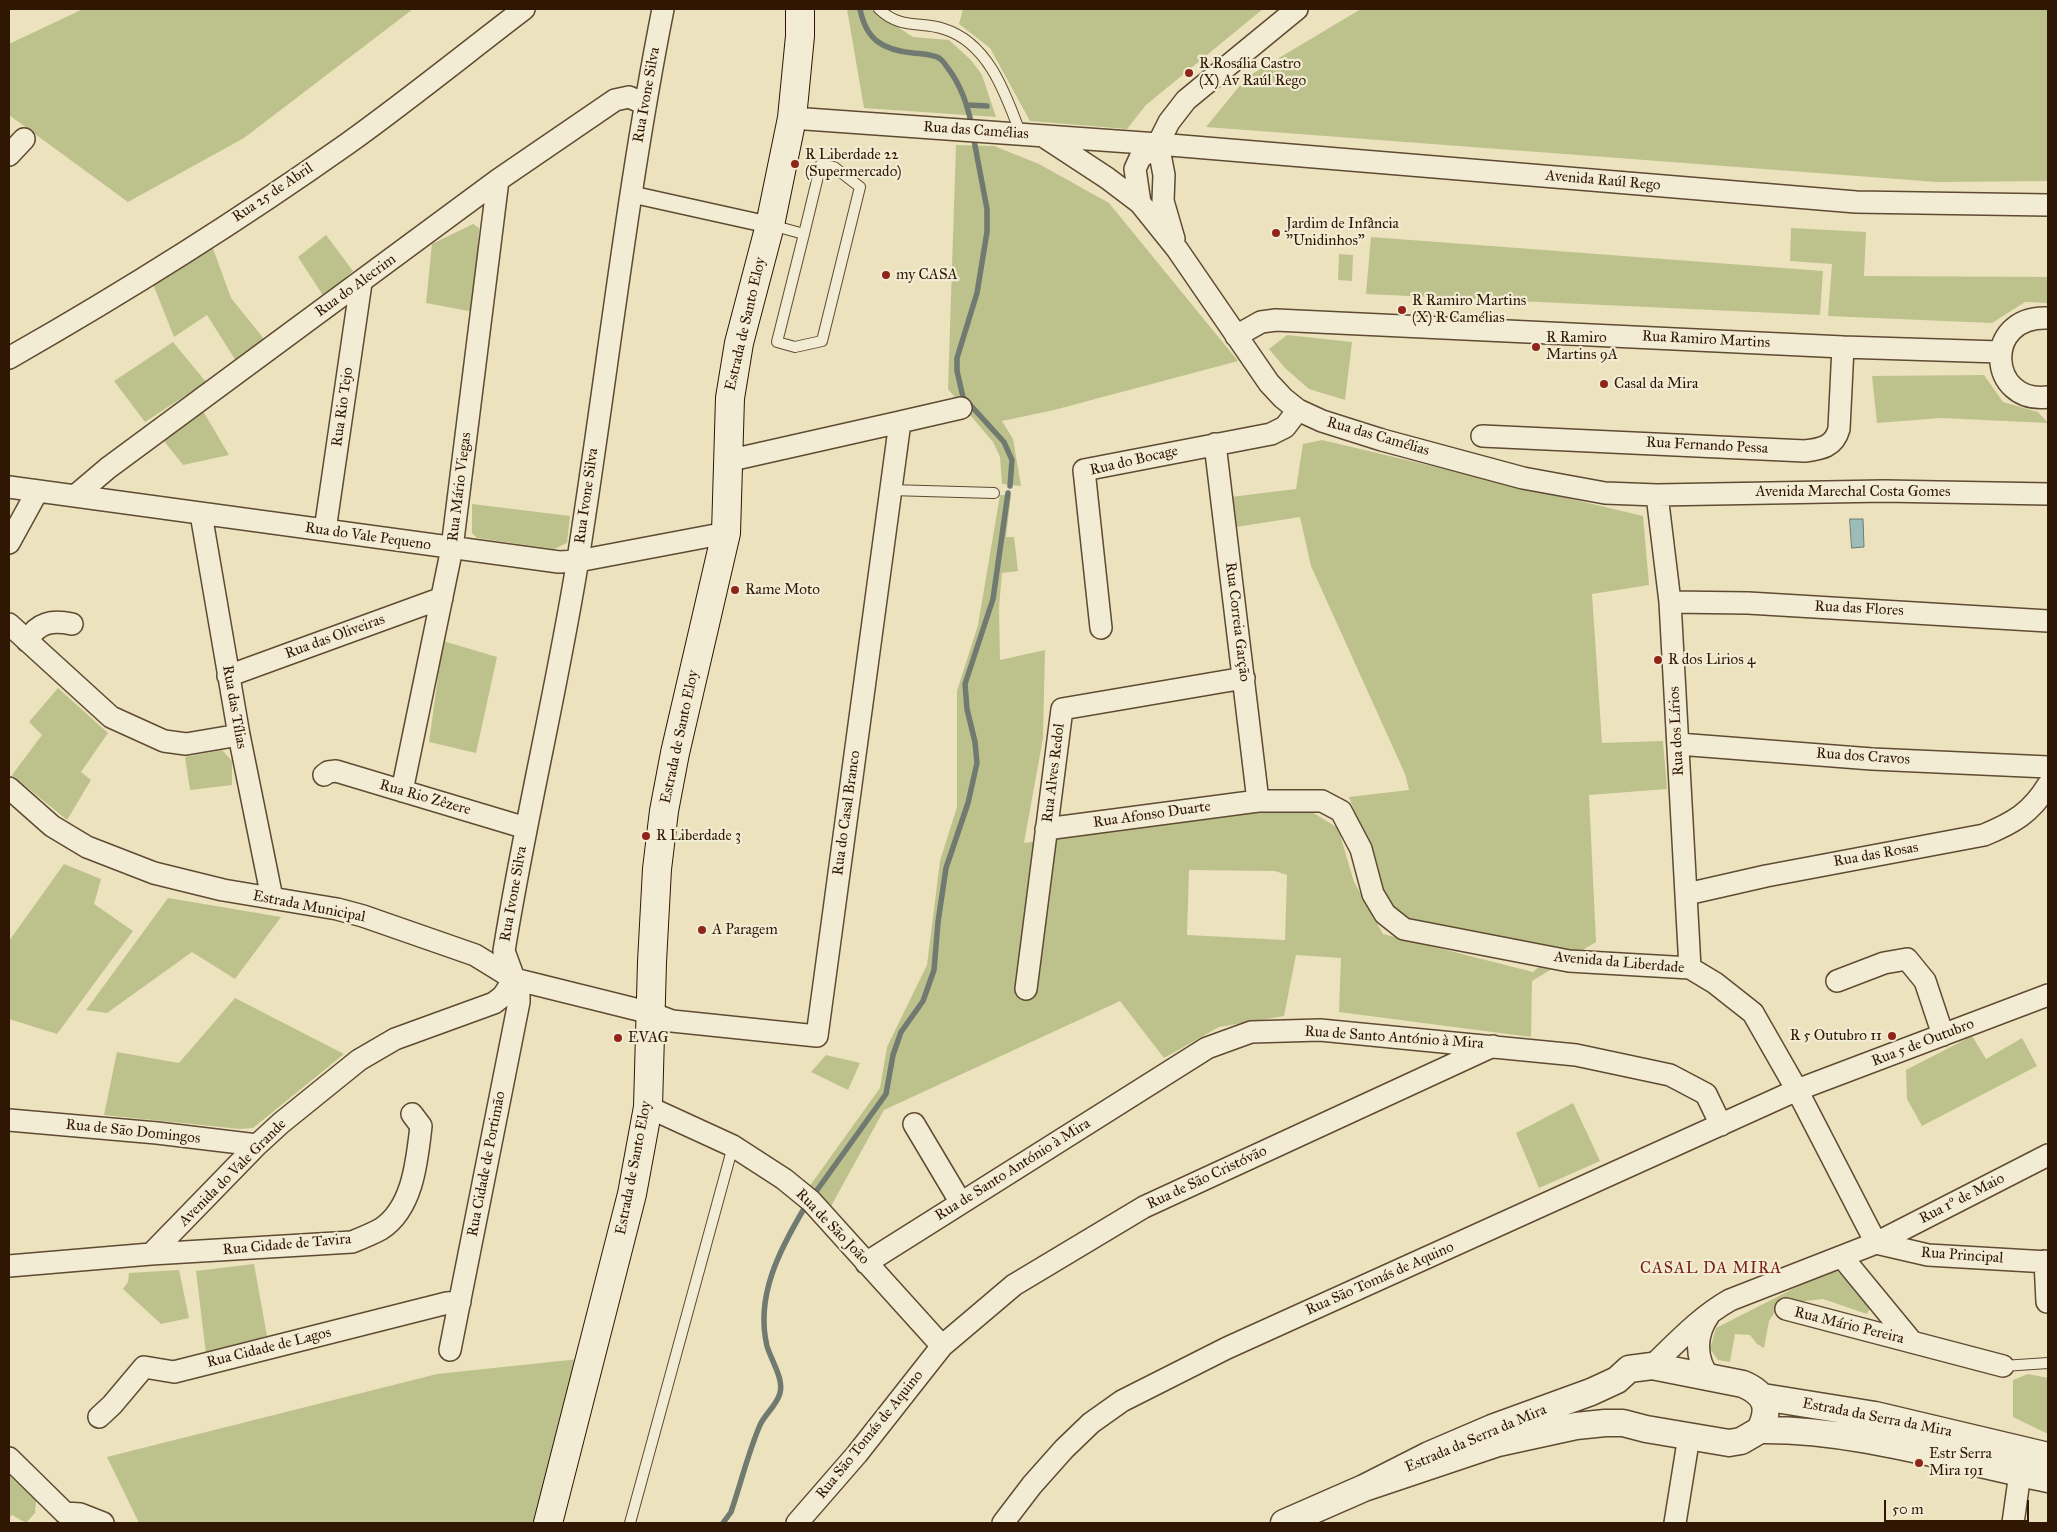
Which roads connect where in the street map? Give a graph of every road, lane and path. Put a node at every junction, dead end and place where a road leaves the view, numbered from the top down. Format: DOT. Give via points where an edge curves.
graph roads {
  1 [pos="524,9"];
  2 [pos="663,9"];
  3 [pos="800,9"];
  4 [pos="879,9"];
  5 [pos="1296,9"];
  6 [pos="644,104"];
  7 [pos="792,118"];
  8 [pos="1021,135"];
  9 [pos="1044,136"];
  10 [pos="24,139"];
  11 [pos="1158,144"];
  12 [pos="9,155"];
  13 [pos="498,180"];
  14 [pos="630,194"];
  15 [pos="1140,204"];
  16 [pos="2048,205"];
  17 [pos="770,224"];
  18 [pos="804,234"];
  19 [pos="1177,249"];
  20 [pos="361,283"];
  21 [pos="2048,318"];
  22 [pos="1236,336"];
  23 [pos="1843,347"];
  24 [pos="2000,352"];
  25 [pos="9,358"];
  26 [pos="2048,397"];
  27 [pos="961,408"];
  28 [pos="1298,410"];
  29 [pos="900,422"];
  30 [pos="1482,436"];
  31 [pos="1214,444"];
  32 [pos="727,461"];
  33 [pos="9,487"];
  34 [pos="890,490"];
  35 [pos="36,492"];
  36 [pos="994,492"];
  37 [pos="1657,494"];
  38 [pos="2048,494"];
  39 [pos="74,496"];
  40 [pos="201,514"];
  41 [pos="325,530"];
  42 [pos="726,533"];
  43 [pos="9,543"];
  44 [pos="452,548"];
  45 [pos="578,561"];
  46 [pos="442,598"];
  47 [pos="1670,602"];
  48 [pos="2048,621"];
  49 [pos="9,624"];
  50 [pos="72,624"];
  51 [pos="1101,628"];
  52 [pos="27,641"];
  53 [pos="228,676"];
  54 [pos="1244,678"];
  55 [pos="239,735"];
  56 [pos="1678,744"];
  57 [pos="2048,767"];
  58 [pos="324,775"];
  59 [pos="2048,785"];
  60 [pos="402,791"];
  61 [pos="10,792"];
  62 [pos="1258,801"];
  63 [pos="526,828"];
  64 [pos="1046,829"];
  65 [pos="1687,894"];
  66 [pos="272,898"];
  67 [pos="1690,968"];
  68 [pos="514,979"];
  69 [pos="1837,981"];
  70 [pos="1026,990"];
  71 [pos="2048,995"];
  72 [pos="651,1013"];
  73 [pos="1943,1035"];
  74 [pos="1494,1046"];
  75 [pos="1797,1090"];
  76 [pos="648,1107"];
  77 [pos="412,1114"];
  78 [pos="9,1120"];
  79 [pos="914,1124"];
  80 [pos="1721,1125"];
  81 [pos="257,1145"];
  82 [pos="733,1146"];
  83 [pos="2048,1155"];
  84 [pos="960,1203"];
  85 [pos="1876,1243"];
  86 [pos="151,1254"];
  87 [pos="1842,1257"];
  88 [pos="2046,1261"];
  89 [pos="866,1262"];
  90 [pos="9,1266"];
  91 [pos="460,1302"];
  92 [pos="2047,1302"];
  93 [pos="1713,1310"];
  94 [pos="1786,1310"];
  95 [pos="1912,1342"];
  96 [pos="942,1346"];
  97 [pos="450,1350"];
  98 [pos="2048,1363"];
  99 [pos="1652,1366"];
  100 [pos="2003,1366"];
  101 [pos="1709,1377"];
  102 [pos="1617,1380"];
  103 [pos="1763,1397"];
  104 [pos="99,1417"];
  105 [pos="1623,1423"];
  106 [pos="1760,1430"];
  107 [pos="1689,1436"];
  108 [pos="2048,1456"];
  109 [pos="9,1458"];
  110 [pos="2020,1473"];
  111 [pos="2048,1479"];
  112 [pos="1364,1488"];
  113 [pos="57,1518"];
  114 [pos="103,1523"];
  115 [pos="548,1523"];
  116 [pos="630,1523"];
  117 [pos="797,1523"];
  118 [pos="1003,1523"];
  119 [pos="1284,1523"];
  120 [pos="1675,1523"];
  121 [pos="2013,1523"];
  1 -- 25 [label="street, Rua 25 de Abril" via="348,143 276,192 132,287"];
  2 -- 6 [label="street, Rua Ivone Silva"];
  3 -- 7 [label="main road, Estrada de Santo Eloy"];
  4 -- 8 [label="lane" via="907,25 944,29 973,45 990,66"];
  5 -- 11 [label="street" via="1186,100 1169,122"];
  6 -- 13 [label="street, Rua do Alecrim" via="629,96 615,100"];
  6 -- 14 [label="street, Rua Ivone Silva"];
  7 -- 8 [label="street, Rua das Camélias"];
  7 -- 17 [label="main road, Estrada de Santo Eloy"];
  8 -- 9 [label="street, Rua das Camélias"];
  9 -- 11 [label="street, Avenida Raúl Rego"];
  9 -- 15 [label="street, Rua das Camélias" via="1108,178"];
  10 -- 12 [label="street"];
  11 -- 15 [label="street" via="1140,158 1135,169"];
  11 -- 16 [label="street, Avenida Raúl Rego" via="1856,202"];
  11 -- 19 [label="street, Rua das Camélias" via="1164,175 1163,201"];
  13 -- 20 [label="street, Rua do Alecrim"];
  13 -- 44 [label="street, Rua Mário Viegas"];
  14 -- 17 [label="street"];
  14 -- 45 [label="street, Rua Ivone Silva"];
  15 -- 19 [label="street, Rua das Camélias"];
  17 -- 18 [label="lane"];
  17 -- 32 [label="main road, Estrada de Santo Eloy" via="739,343 730,398"];
  18 -- 18 [label="lane" via="777,342 794,347 822,341 860,187 834,167 821,164"];
  19 -- 22 [label="street, Rua das Camélias"];
  20 -- 39 [label="street, Rua do Alecrim"];
  20 -- 41 [label="street, Rua Rio Tejo"];
  21 -- 24 [label="street" via="2036,317 2012,328"];
  22 -- 23 [label="street, Rua Ramiro Martins" via="1261,322 1276,320"];
  22 -- 28 [label="street, Rua das Camélias" via="1269,383"];
  23 -- 24 [label="street, Rua Ramiro Martins"];
  23 -- 30 [label="street, Rua Fernando Pessa" via="1840,429 1832,444 1821,449 1804,451"];
  24 -- 26 [label="street" via="2005,378 2014,388 2026,395"];
  27 -- 29 [label="street"];
  28 -- 31 [label="street, Rua do Bocage" via="1278,432"];
  28 -- 37 [label="street, Rua das Camélias" via="1382,440 1523,478 1605,493"];
  29 -- 32 [label="street"];
  29 -- 34 [label="street, Rua do Casal Branco"];
  31 -- 51 [label="street, Rua do Bocage" via="1084,470"];
  31 -- 54 [label="street, Rua Correia Garção"];
  32 -- 42 [label="main road, Estrada de Santo Eloy"];
  33 -- 35 [label="street, Rua do Vale Pequeno"];
  34 -- 36 [label="lane"];
  34 -- 72 [label="street, Rua do Casal Branco" via="817,1036 672,1021"];
  35 -- 39 [label="street, Rua do Vale Pequeno"];
  35 -- 43 [label="street"];
  37 -- 38 [label="street, Avenida Marechal Costa Gomes" via="1884,491"];
  37 -- 47 [label="street, Rua dos Lírios"];
  39 -- 40 [label="street, Rua do Vale Pequeno"];
  40 -- 41 [label="street, Rua do Vale Pequeno"];
  40 -- 53 [label="street, Rua das Tílias"];
  41 -- 44 [label="street, Rua do Vale Pequeno"];
  42 -- 45 [label="street, Rua do Vale Pequeno"];
  42 -- 72 [label="main road, Estrada de Santo Eloy" via="664,812 657,869"];
  44 -- 45 [label="street, Rua do Vale Pequeno" via="559,562"];
  44 -- 46 [label="street, Rua Mário Viegas"];
  45 -- 63 [label="street, Rua Ivone Silva"];
  46 -- 53 [label="street, Rua das Oliveiras"];
  46 -- 60 [label="street, Rua Mário Viegas"];
  47 -- 48 [label="street, Rua das Flores" via="1748,602"];
  47 -- 56 [label="street, Rua dos Lírios"];
  49 -- 52 [label="street"];
  50 -- 52 [label="street" via="51,622 33,631"];
  52 -- 55 [label="street" via="111,717 164,741 186,744"];
  53 -- 55 [label="street, Rua das Tílias"];
  54 -- 62 [label="street, Rua Correia Garção"];
  54 -- 64 [label="street, Rua Alves Redol" via="1062,710"];
  55 -- 66 [label="street, Rua das Tílias"];
  56 -- 57 [label="street, Rua dos Cravos" via="1872,759"];
  56 -- 65 [label="street, Rua dos Lírios"];
  58 -- 60 [label="street, Rua Rio Zêzere" via="336,771"];
  59 -- 65 [label="street, Rua das Rosas" via="2039,801 2016,821 1984,836 1766,876"];
  60 -- 63 [label="street, Rua Rio Zêzere"];
  61 -- 66 [label="street, Estrada Municipal" via="52,826 86,847 154,874 190,884"];
  62 -- 64 [label="street, Rua Afonso Duarte"];
  62 -- 67 [label="street, Avenida da Liberdade" via="1322,801 1341,811 1361,848 1373,894 1385,914 1404,929 1569,961"];
  63 -- 68 [label="street, Rua Ivone Silva" via="504,951"];
  64 -- 70 [label="street, Rua Alves Redol"];
  65 -- 67 [label="street, Rua dos Lírios"];
  66 -- 68 [label="street, Estrada Municipal" via="363,916 475,955"];
  67 -- 75 [label="street, Avenida da Liberdade" via="1754,1012"];
  68 -- 72 [label="street, Estrada Municipal"];
  68 -- 81 [label="street, Avenida do Vale Grande" via="494,1003 381,1046"];
  68 -- 91 [label="street, Rua Cidade de Portimão" via="519,1002"];
  69 -- 73 [label="street" via="1884,963 1907,959 1925,981"];
  71 -- 73 [label="street, Rua 5 de Outubro"];
  72 -- 76 [label="main road, Estrada de Santo Eloy"];
  73 -- 75 [label="street, Rua 5 de Outubro"];
  74 -- 80 [label="street, Rua de Santo António à Mira" via="1576,1055 1670,1075 1706,1094"];
  74 -- 84 [label="street, Rua de Santo António à Mira" via="1320,1030 1251,1032 1207,1048"];
  74 -- 96 [label="street, Rua de São Cristóvão" via="1144,1207 1014,1285"];
  75 -- 80 [label="street, Rua São Tomás de Aquino"];
  75 -- 85 [label="street, Avenida da Liberdade"];
  76 -- 82 [label="street, Rua de São João"];
  76 -- 115 [label="main road, Estrada de Santo Eloy" via="632,1194"];
  77 -- 86 [label="street, Rua Cidade de Tavira" via="421,1126 413,1176 405,1203 382,1228 352,1242"];
  78 -- 81 [label="street, Rua de São Domingos"];
  79 -- 84 [label="street"];
  80 -- 118 [label="street, Rua São Tomás de Aquino" via="1227,1348 1122,1401 1091,1423 1064,1449"];
  81 -- 86 [label="street, Avenida do Vale Grande"];
  82 -- 89 [label="street, Rua de São João" via="811,1201"];
  82 -- 116 [label="lane"];
  83 -- 85 [label="street, Rua 1º de Maio"];
  84 -- 89 [label="street, Rua de Santo António à Mira"];
  85 -- 87 [label="street"];
  85 -- 88 [label="street, Rua Principal" via="1928,1255"];
  86 -- 90 [label="street"];
  87 -- 93 [label="street" via="1730,1300"];
  87 -- 95 [label="street, Rua Mário Pereira"];
  88 -- 92 [label="street"];
  89 -- 96 [label="street, Rua de São João"];
  91 -- 97 [label="street, Rua Cidade de Portimão"];
  91 -- 104 [label="street, Rua Cidade de Lagos" via="447,1302 174,1372 144,1367"];
  93 -- 99 [label="street"];
  93 -- 101 [label="street" via="1704,1323 1698,1347 1701,1366"];
  94 -- 95 [label="street, Rua Mário Pereira"];
  95 -- 100 [label="street, Rua Mário Pereira"];
  96 -- 117 [label="street, Rua São Tomás de Aquino" via="857,1454"];
  98 -- 100 [label="lane, Rua Mário Pereira"];
  99 -- 101 [label="street, Estrada da Serra da Mira"];
  99 -- 102 [label="street, Estrada da Serra da Mira" via="1629,1369"];
  101 -- 103 [label="street, Estrada da Serra da Mira" via="1742,1384"];
  102 -- 105 [label="street" via="1612,1395 1615,1411"];
  102 -- 112 [label="street, Estrada da Serra da Mira" via="1429,1455"];
  103 -- 106 [label="street" via="1766,1412"];
  103 -- 108 [label="street, Estrada da Serra da Mira" via="1875,1415"];
  105 -- 107 [label="street, Estrada da Serra da Mira"];
  105 -- 112 [label="street, Estrada da Serra da Mira" via="1576,1426 1498,1443"];
  106 -- 107 [label="street, Estrada da Serra da Mira" via="1742,1441 1729,1443"];
  106 -- 110 [label="street, Estrada da Serra da Mira" via="1859,1438"];
  107 -- 120 [label="street"];
  109 -- 113 [label="street"];
  110 -- 111 [label="street, Estrada da Serra da Mira"];
  110 -- 121 [label="street"];
  112 -- 119 [label="street, Estrada da Serra da Mira"];
  113 -- 114 [label="street" via="80,1514"];
}
